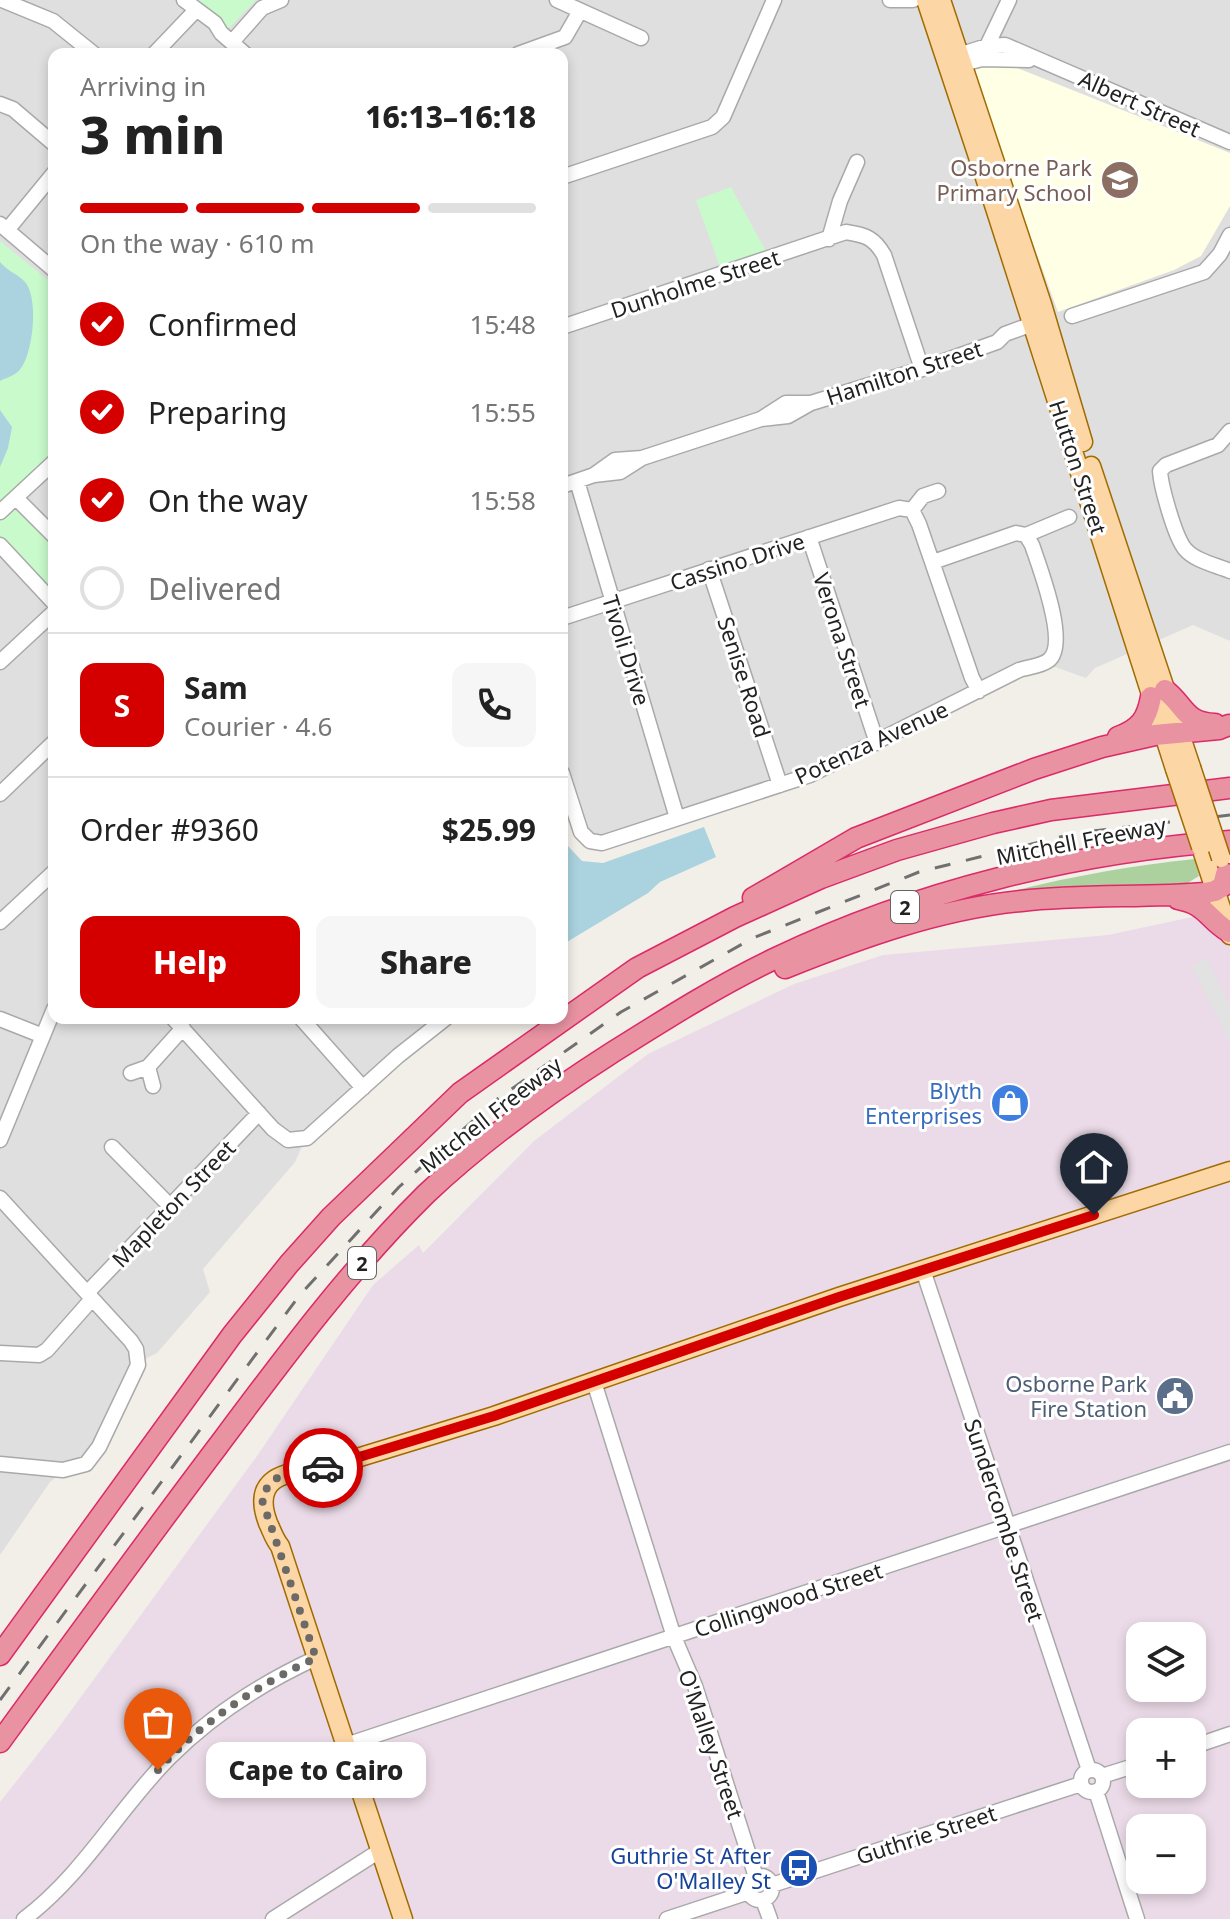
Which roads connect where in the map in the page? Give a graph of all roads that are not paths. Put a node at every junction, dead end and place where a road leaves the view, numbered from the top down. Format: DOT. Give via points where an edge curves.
graph roads {
  1 [pos="2,0"];
  2 [pos="281,0"];
  3 [pos="557,0"];
  4 [pos="774,0"];
  5 [pos="890,0"];
  6 [pos="913,0"];
  7 [pos="926,0"];
  8 [pos="941,0"];
  9 [pos="1008,3"];
  10 [pos="187,8"];
  11 [pos="580,11"];
  12 [pos="226,37"];
  13 [pos="641,38"];
  14 [pos="1005,45"];
  15 [pos="987,46"];
  16 [pos="87,48"];
  17 [pos="160,48"];
  18 [pos="238,48"];
  19 [pos="535,48"];
  20 [pos="954,62"];
  21 [pos="1049,63"];
  22 [pos="0,104"];
  23 [pos="48,139"];
  24 [pos="1230,142"];
  25 [pos="857,162"];
  26 [pos="568,175"];
  27 [pos="48,179"];
  28 [pos="4,226"];
  29 [pos="1230,235"];
  30 [pos="829,239"];
  31 [pos="48,265"];
  32 [pos="1072,316"];
  33 [pos="568,325"];
  34 [pos="1041,326"];
  35 [pos="922,369"];
  36 [pos="1230,431"];
  37 [pos="48,468"];
  38 [pos="577,481"];
  39 [pos="568,484"];
  40 [pos="938,491"];
  41 [pos="16,498"];
  42 [pos="912,510"];
  43 [pos="0,512"];
  44 [pos="1069,517"];
  45 [pos="48,530"];
  46 [pos="1026,535"];
  47 [pos="809,537"];
  48 [pos="0,545"];
  49 [pos="933,562"];
  50 [pos="709,569"];
  51 [pos="1230,571"];
  52 [pos="48,597"];
  53 [pos="612,601"];
  54 [pos="568,616"];
  55 [pos="48,618"];
  56 [pos="0,662"];
  57 [pos="979,691"];
  58 [pos="1158,693"];
  59 [pos="1229,725"];
  60 [pos="877,743"];
  61 [pos="1179,746"];
  62 [pos="1102,747"];
  63 [pos="48,748"];
  64 [pos="780,785"];
  65 [pos="1230,788"];
  66 [pos="568,791"];
  67 [pos="0,794"];
  68 [pos="677,818"];
  69 [pos="579,824"];
  70 [pos="568,828"];
  71 [pos="48,878"];
  72 [pos="1220,878"];
  73 [pos="1166,896"];
  74 [pos="0,922"];
  75 [pos="1230,934"];
  76 [pos="690,939"];
  77 [pos="683,1009"];
  78 [pos="568,1017"];
  79 [pos="0,1019"];
  80 [pos="48,1024"];
  81 [pos="177,1024"];
  82 [pos="179,1024"];
  83 [pos="306,1024"];
  84 [pos="439,1024"];
  85 [pos="558,1024"];
  86 [pos="43,1036"];
  87 [pos="148,1067"];
  88 [pos="131,1073"];
  89 [pos="153,1086"];
  90 [pos="363,1088"];
  91 [pos="259,1113"];
  92 [pos="0,1140"];
  93 [pos="112,1147"];
  94 [pos="1230,1171"];
  95 [pos="0,1198"];
  96 [pos="170,1206"];
  97 [pos="923,1270"];
  98 [pos="90,1296"];
  99 [pos="0,1353"];
  100 [pos="594,1382"];
  101 [pos="1230,1452"];
  102 [pos="0,1464"];
  103 [pos="1006,1527"];
  104 [pos="79,1545"];
  105 [pos="0,1637"];
  106 [pos="674,1637"];
  107 [pos="0,1655"];
  108 [pos="316,1658"];
  109 [pos="1230,1734"];
  110 [pos="0,1742"];
  111 [pos="1206,1742"];
  112 [pos="346,1745"];
  113 [pos="1126,1767"];
  114 [pos="1096,1773"];
  115 [pos="1081,1784"];
  116 [pos="1096,1791"];
  117 [pos="381,1850"];
  118 [pos="756,1877"];
  119 [pos="772,1885"];
  120 [pos="749,1892"];
  121 [pos="763,1900"];
  122 [pos="24,1919"];
  123 [pos="273,1919"];
  124 [pos="403,1919"];
  125 [pos="667,1919"];
  126 [pos="770,1919"];
  127 [pos="1137,1919"];
  1 -- 16 [label="street" via="53,21"];
  2 -- 12 [label="street"];
  3 -- 11 [label="street"];
  4 -- 26 [label="street" via="723,117 712,127"];
  5 -- 6 [label="street"];
  7 -- 20 [label="main road, Hutton Street"];
  8 -- 20 [label="main road, Hutton Street"];
  9 -- 14 [label="street" via="1001,29"];
  9 -- 15 [label="street"];
  10 -- 12 [label="street" via="215,23"];
  10 -- 17 [label="street" via="174,36"];
  11 -- 13 [label="street"];
  11 -- 19 [label="street" via="565,37"];
  12 -- 18 [label="street"];
  14 -- 15 [label="street, Albert Street"];
  14 -- 21 [label="street, Albert Street"];
  15 -- 20 [label="street, Albert Street"];
  20 -- 21 [label="street, Albert Street" via="1016,58"];
  20 -- 34 [label="main road, Hutton Street"];
  21 -- 24 [label="street, Albert Street"];
  22 -- 23 [label="street"];
  25 -- 30 [label="street"];
  27 -- 28 [label="street"];
  28 -- 31 [label="street"];
  29 -- 32 [label="street" via="1204,272"];
  30 -- 33 [label="street, Dunholme Street"];
  30 -- 35 [label="street, Dunholme Street" via="846,232 876,241"];
  34 -- 35 [label="street, Hamilton Street" via="1006,344 997,342"];
  34 -- 58 [label="main road, Hutton Street" via="1084,446"];
  35 -- 38 [label="street, Hamilton Street" via="811,403 788,416 761,419 642,458 620,472"];
  36 -- 51 [label="street" via="1218,445 1160,471 1185,549"];
  37 -- 41 [label="street"];
  38 -- 39 [label="street, Hamilton Street"];
  38 -- 53 [label="street, Tivoli Drive"];
  40 -- 42 [label="street, Cassino Drive" via="923,496"];
  41 -- 43 [label="street"];
  41 -- 45 [label="street"];
  42 -- 47 [label="street, Cassino Drive" via="899,508"];
  42 -- 49 [label="street"];
  44 -- 46 [label="street"];
  46 -- 49 [label="street" via="1016,533"];
  46 -- 57 [label="street, Potenza Avenue" via="1053,615 1054,653"];
  47 -- 50 [label="street, Cassino Drive"];
  47 -- 60 [label="street, Verona Street"];
  48 -- 52 [label="street"];
  49 -- 57 [label="street"];
  50 -- 53 [label="street, Cassino Drive"];
  50 -- 64 [label="street, Senise Road"];
  53 -- 54 [label="street, Cassino Drive"];
  53 -- 68 [label="street, Tivoli Drive"];
  55 -- 56 [label="street"];
  57 -- 60 [label="street, Potenza Avenue"];
  58 -- 59 [label="highway" via="1174,697 1188,716"];
  58 -- 61 [label="main road, Hutton Street"];
  58 -- 62 [label="highway" via="1139,727"];
  59 -- 61 [label="highway"];
  60 -- 64 [label="street, Potenza Avenue"];
  61 -- 62 [label="highway"];
  61 -- 72 [label="main road, Hutton Street, bridge"];
  62 -- 76 [label="highway" via="856,838"];
  63 -- 67 [label="street"];
  64 -- 68 [label="street, Potenza Avenue"];
  65 -- 76 [label="highway, Mitchell Freeway / 2" via="1051,810 993,823 821,878"];
  66 -- 69 [label="street"];
  68 -- 69 [label="street, Potenza Avenue" via="602,843 590,841"];
  69 -- 70 [label="street"];
  71 -- 74 [label="street"];
  72 -- 73 [label="highway"];
  72 -- 75 [label="main road, Hutton Street"];
  72 -- 77 [label="highway, Mitchell Freeway / 2" via="1158,848 1071,862 910,905 801,947"];
  73 -- 75 [label="highway" via="1198,904"];
  73 -- 77 [label="highway" via="1022,901 958,912 851,942"];
  76 -- 78 [label="highway, Mitchell Freeway / 2" via="637,968"];
  77 -- 110 [label="highway, Mitchell Freeway / 2" via="586,1069 490,1139 375,1248 279,1364"];
  79 -- 86 [label="street"];
  80 -- 86 [label="street"];
  81 -- 87 [label="street"];
  82 -- 91 [label="street"];
  83 -- 90 [label="street"];
  84 -- 90 [label="street"];
  85 -- 104 [label="highway, Mitchell Freeway / 2" via="460,1093 331,1217 232,1335"];
  86 -- 92 [label="street"];
  87 -- 88 [label="street"];
  87 -- 89 [label="street"];
  90 -- 91 [label="street" via="307,1138 288,1140"];
  91 -- 96 [label="street, Mapleton Street"];
  93 -- 96 [label="street"];
  94 -- 97 [label="main road"];
  95 -- 98 [label="street"];
  96 -- 98 [label="street, Mapleton Street"];
  97 -- 100 [label="main road"];
  97 -- 103 [label="street, Sundercombe Street"];
  98 -- 99 [label="street, Mapleton Street" via="47,1350 39,1355"];
  98 -- 102 [label="street" via="139,1357 99,1447 76,1468"];
  100 -- 106 [label="street, O'Malley Street"];
  100 -- 108 [label="main road" via="272,1480 262,1500 265,1514"];
  101 -- 103 [label="street, Collingwood Street"];
  103 -- 106 [label="street, Collingwood Street"];
  103 -- 114 [label="street, Sundercombe Street"];
  104 -- 105 [label="highway"];
  104 -- 107 [label="highway, Mitchell Freeway / 2"];
  106 -- 112 [label="street, Collingwood Street"];
  106 -- 118 [label="street, O'Malley Street" via="695,1686"];
  108 -- 112 [label="main road"];
  108 -- 122 [label="street" via="217,1717 170,1757 80,1867"];
  109 -- 111 [label="street"];
  112 -- 117 [label="main road"];
  113 -- 114 [label="street"];
  114 -- 115 [label="street" via="1081,1777"];
  114 -- 116 [label="street" via="1101,1787"];
  115 -- 116 [label="street"];
  115 -- 119 [label="street, Guthrie Street"];
  116 -- 127 [label="street"];
  117 -- 123 [label="street"];
  117 -- 124 [label="main road"];
  118 -- 119 [label="street"];
  118 -- 120 [label="street"];
  119 -- 121 [label="street"];
  120 -- 121 [label="street"];
  120 -- 125 [label="street"];
  121 -- 126 [label="street"];
}
